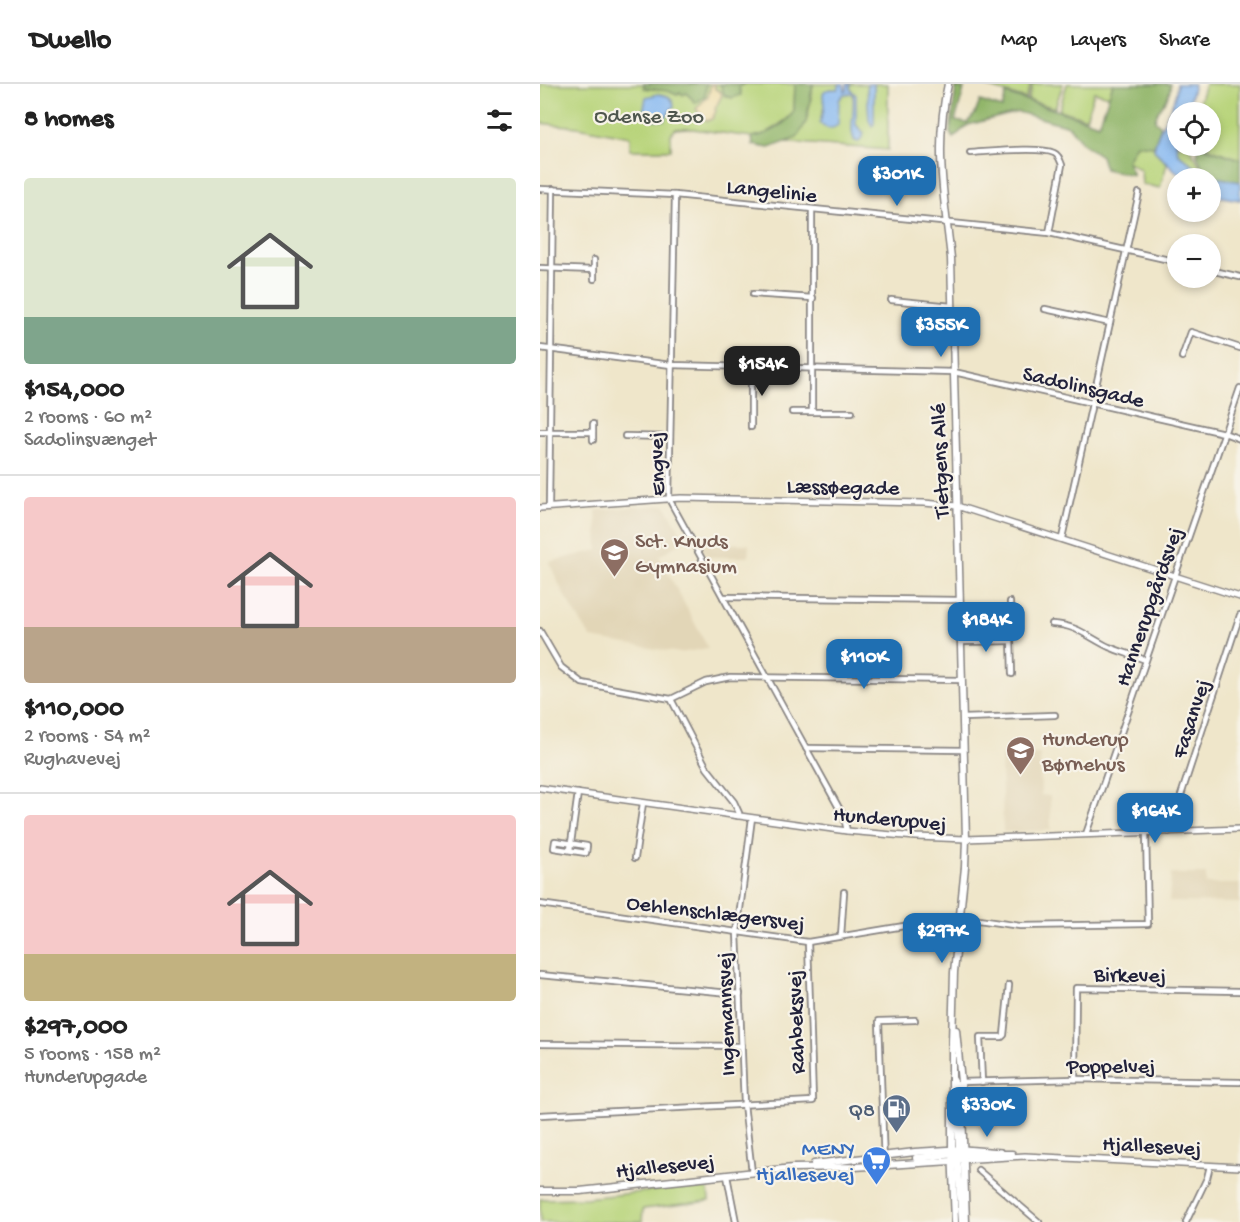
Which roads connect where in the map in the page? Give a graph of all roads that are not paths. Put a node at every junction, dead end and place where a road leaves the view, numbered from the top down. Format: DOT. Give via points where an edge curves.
graph roads {
  1 [pos="948,84"];
  2 [pos="970,153"];
  3 [pos="540,189"];
  4 [pos="553,189"];
  5 [pos="1139,194"];
  6 [pos="675,195"];
  7 [pos="812,209"];
  8 [pos="947,223"];
  9 [pos="1049,233"];
  10 [pos="1127,250"];
  11 [pos="1167,259"];
  12 [pos="594,260"];
  13 [pos="540,268"];
  14 [pos="552,268"];
  15 [pos="594,270"];
  16 [pos="1221,272"];
  17 [pos="1240,276"];
  18 [pos="594,279"];
  19 [pos="753,294"];
  20 [pos="813,298"];
  21 [pos="891,300"];
  22 [pos="952,306"];
  23 [pos="1045,309"];
  24 [pos="1110,323"];
  25 [pos="540,348"];
  26 [pos="1240,348"];
  27 [pos="550,350"];
  28 [pos="1182,357"];
  29 [pos="671,365"];
  30 [pos="751,367"];
  31 [pos="812,367"];
  32 [pos="954,372"];
  33 [pos="1240,388"];
  34 [pos="1092,404"];
  35 [pos="792,412"];
  36 [pos="812,412"];
  37 [pos="852,412"];
  38 [pos="593,424"];
  39 [pos="751,427"];
  40 [pos="540,432"];
  41 [pos="550,432"];
  42 [pos="593,432"];
  43 [pos="1224,433"];
  44 [pos="625,436"];
  45 [pos="670,436"];
  46 [pos="1240,439"];
  47 [pos="593,440"];
  48 [pos="669,499"];
  49 [pos="957,506"];
  50 [pos="549,507"];
  51 [pos="540,508"];
  52 [pos="1062,538"];
  53 [pos="1175,575"];
  54 [pos="723,597"];
  55 [pos="1240,597"];
  56 [pos="960,600"];
  57 [pos="1010,602"];
  58 [pos="1240,615"];
  59 [pos="1052,624"];
  60 [pos="540,631"];
  61 [pos="1011,641"];
  62 [pos="961,642"];
  63 [pos="1145,660"];
  64 [pos="1012,674"];
  65 [pos="767,677"];
  66 [pos="962,680"];
  67 [pos="670,699"];
  68 [pos="1054,715"];
  69 [pos="963,718"];
  70 [pos="806,748"];
  71 [pos="964,750"];
  72 [pos="540,788"];
  73 [pos="578,793"];
  74 [pos="643,802"];
  75 [pos="738,816"];
  76 [pos="752,818"];
  77 [pos="1240,829"];
  78 [pos="847,831"];
  79 [pos="1146,832"];
  80 [pos="1169,832"];
  81 [pos="1086,834"];
  82 [pos="966,839"];
  83 [pos="571,843"];
  84 [pos="570,850"];
  85 [pos="634,858"];
  86 [pos="844,892"];
  87 [pos="540,904"];
  88 [pos="958,917"];
  89 [pos="737,932"];
  90 [pos="841,936"];
  91 [pos="807,942"];
  92 [pos="540,975"];
  93 [pos="1009,985"];
  94 [pos="1240,991"];
  95 [pos="740,994"];
  96 [pos="954,1012"];
  97 [pos="915,1020"];
  98 [pos="540,1044"];
  99 [pos="742,1046"];
  100 [pos="1075,1079"];
  101 [pos="961,1082"];
  102 [pos="981,1082"];
  103 [pos="1240,1082"];
  104 [pos="744,1104"];
  105 [pos="540,1115"];
  106 [pos="958,1154"];
  107 [pos="1012,1154"];
  108 [pos="883,1155"];
  109 [pos="1026,1156"];
  110 [pos="886,1165"];
  111 [pos="1209,1166"];
  112 [pos="1240,1167"];
  113 [pos="793,1168"];
  114 [pos="978,1170"];
  115 [pos="752,1173"];
  116 [pos="727,1176"];
  117 [pos="540,1191"];
  118 [pos="736,1222"];
  119 [pos="955,1222"];
  120 [pos="962,1222"];
  121 [pos="966,1222"];
  122 [pos="1039,1222"];
  123 [pos="1186,1222"];
  1 -- 8 [label="main road, Tietgens Allé" via="940,142"];
  2 -- 9 [label="street" via="1041,151 1060,158"];
  3 -- 4 [label="street, Langelinie"];
  4 -- 6 [label="street, Langelinie"];
  4 -- 14 [label="street"];
  5 -- 10 [label="street"];
  6 -- 7 [label="street, Langelinie"];
  6 -- 29 [label="street, Engvej"];
  7 -- 8 [label="street, Langelinie"];
  7 -- 20 [label="street"];
  8 -- 9 [label="street, Langelinie"];
  8 -- 22 [label="main road, Tietgens Allé"];
  9 -- 10 [label="street, Langelinie"];
  10 -- 11 [label="street, Langelinie"];
  10 -- 24 [label="street"];
  12 -- 15 [label="street"];
  13 -- 14 [label="street"];
  14 -- 15 [label="street"];
  14 -- 27 [label="street"];
  15 -- 18 [label="street"];
  16 -- 17 [label="street"];
  19 -- 20 [label="street"];
  20 -- 31 [label="street"];
  21 -- 22 [label="street"];
  22 -- 32 [label="main road, Tietgens Allé"];
  23 -- 24 [label="street"];
  24 -- 34 [label="street"];
  25 -- 27 [label="street, Sadolinsgade"];
  26 -- 28 [label="street" via="1191,332"];
  27 -- 29 [label="street, Sadolinsgade"];
  27 -- 41 [label="street"];
  29 -- 30 [label="street, Sadolinsgade"];
  29 -- 45 [label="street, Engvej"];
  30 -- 31 [label="street, Sadolinsgade"];
  30 -- 39 [label="street"];
  31 -- 32 [label="street, Sadolinsgade"];
  31 -- 36 [label="street"];
  32 -- 34 [label="street, Sadolinsgade"];
  32 -- 49 [label="main road, Tietgens Allé"];
  33 -- 43 [label="street, Hannerupgårdsvej"];
  34 -- 43 [label="street, Sadolinsgade"];
  34 -- 52 [label="street"];
  35 -- 36 [label="street"];
  36 -- 37 [label="street"];
  38 -- 42 [label="street"];
  40 -- 41 [label="street"];
  41 -- 42 [label="street"];
  41 -- 50 [label="street"];
  42 -- 47 [label="street"];
  43 -- 46 [label="street, Sadolinsgade"];
  43 -- 53 [label="street, Hannerupgårdsvej"];
  44 -- 45 [label="street"];
  45 -- 48 [label="street, Engvej"];
  48 -- 49 [label="street, Læssøegade"];
  48 -- 50 [label="street, Læssøegade"];
  48 -- 54 [label="street, Engvej"];
  49 -- 52 [label="street, Læssøegade"];
  49 -- 56 [label="main road, Tietgens Allé"];
  50 -- 51 [label="street, Læssøegade"];
  52 -- 53 [label="street, Læssøegade"];
  53 -- 55 [label="street, Læssøegade"];
  53 -- 63 [label="street, Hannerupgårdsvej"];
  54 -- 56 [label="street"];
  54 -- 65 [label="street, Engvej"];
  56 -- 62 [label="main road, Tietgens Allé"];
  57 -- 61 [label="street"];
  58 -- 80 [label="street, Fasanvej"];
  59 -- 63 [label="street" via="1077,628 1107,646"];
  60 -- 67 [label="street" via="561,667 582,683"];
  61 -- 62 [label="street"];
  61 -- 64 [label="street"];
  62 -- 66 [label="main road, Tietgens Allé"];
  63 -- 81 [label="street, Hannerupgårdsvej"];
  65 -- 66 [label="street"];
  65 -- 67 [label="street" via="717,678"];
  65 -- 70 [label="street, Engvej"];
  66 -- 69 [label="main road, Tietgens Allé"];
  67 -- 75 [label="street"];
  68 -- 69 [label="street"];
  69 -- 71 [label="main road, Tietgens Allé"];
  70 -- 71 [label="street"];
  70 -- 78 [label="street, Engvej" via="844,817"];
  71 -- 82 [label="main road, Tietgens Allé"];
  72 -- 73 [label="street, Hunderupvej"];
  73 -- 74 [label="street, Hunderupvej"];
  73 -- 83 [label="street"];
  74 -- 75 [label="street, Hunderupvej"];
  74 -- 85 [label="street"];
  75 -- 76 [label="street, Hunderupvej"];
  76 -- 78 [label="street, Hunderupvej"];
  76 -- 89 [label="street, Ingemannsvej"];
  77 -- 80 [label="street, Hunderupvej"];
  78 -- 82 [label="street, Hunderupvej"];
  79 -- 80 [label="street, Hunderupvej"];
  79 -- 81 [label="street, Hunderupvej"];
  79 -- 88 [label="street, Oehlenschlægersvej" via="1148,924 1020,926"];
  81 -- 82 [label="street, Hunderupvej"];
  82 -- 88 [label="main road, Tietgens Allé"];
  83 -- 84 [label="street"];
  83 -- 84 [label="street" via="555,841 554,848"];
  83 -- 84 [label="street" via="587,846 586,853"];
  86 -- 90 [label="street"];
  87 -- 89 [label="street, Oehlenschlægersvej"];
  88 -- 90 [label="street, Oehlenschlægersvej"];
  88 -- 96 [label="main road, Tietgens Allé"];
  89 -- 91 [label="street, Oehlenschlægersvej"];
  89 -- 95 [label="street, Ingemannsvej"];
  90 -- 91 [label="street, Oehlenschlægersvej"];
  91 -- 104 [label="street, Rahbeksvej" via="813,1101"];
  92 -- 95 [label="street"];
  93 -- 102 [label="street" via="1004,1035 980,1037"];
  94 -- 100 [label="street, Birkevej" via="1076,988"];
  95 -- 99 [label="street, Ingemannsvej"];
  96 -- 101 [label="main road"];
  96 -- 106 [label="main road" via="952,1077 956,1084"];
  97 -- 108 [label="street" via="879,1021"];
  98 -- 99 [label="street"];
  99 -- 104 [label="street, Ingemannsvej"];
  100 -- 102 [label="street, Poppelvej"];
  100 -- 103 [label="street, Poppelvej"];
  101 -- 102 [label="street, Poppelvej"];
  101 -- 106 [label="main road"];
  104 -- 105 [label="street"];
  104 -- 115 [label="street, Ingemannsvej"];
  106 -- 107 [label="main road"];
  106 -- 108 [label="main road, Hjallesevej"];
  106 -- 109 [label="street, Hjallesevej"];
  106 -- 110 [label="main road, Hjallesevej"];
  106 -- 119 [label="main road"];
  106 -- 120 [label="main road"];
  106 -- 121 [label="main road"];
  107 -- 109 [label="street, Hjallesevej"];
  108 -- 110 [label="street"];
  108 -- 113 [label="main road, Hjallesevej"];
  109 -- 111 [label="street, Hjallesevej"];
  110 -- 113 [label="main road, Hjallesevej"];
  111 -- 112 [label="street, Hjallesevej"];
  111 -- 123 [label="street" via="1208,1178"];
  113 -- 115 [label="main road, Hjallesevej"];
  114 -- 122 [label="street"];
  115 -- 116 [label="main road, Hjallesevej"];
  116 -- 117 [label="main road, Hjallesevej" via="580,1191"];
  116 -- 118 [label="street"];
}
